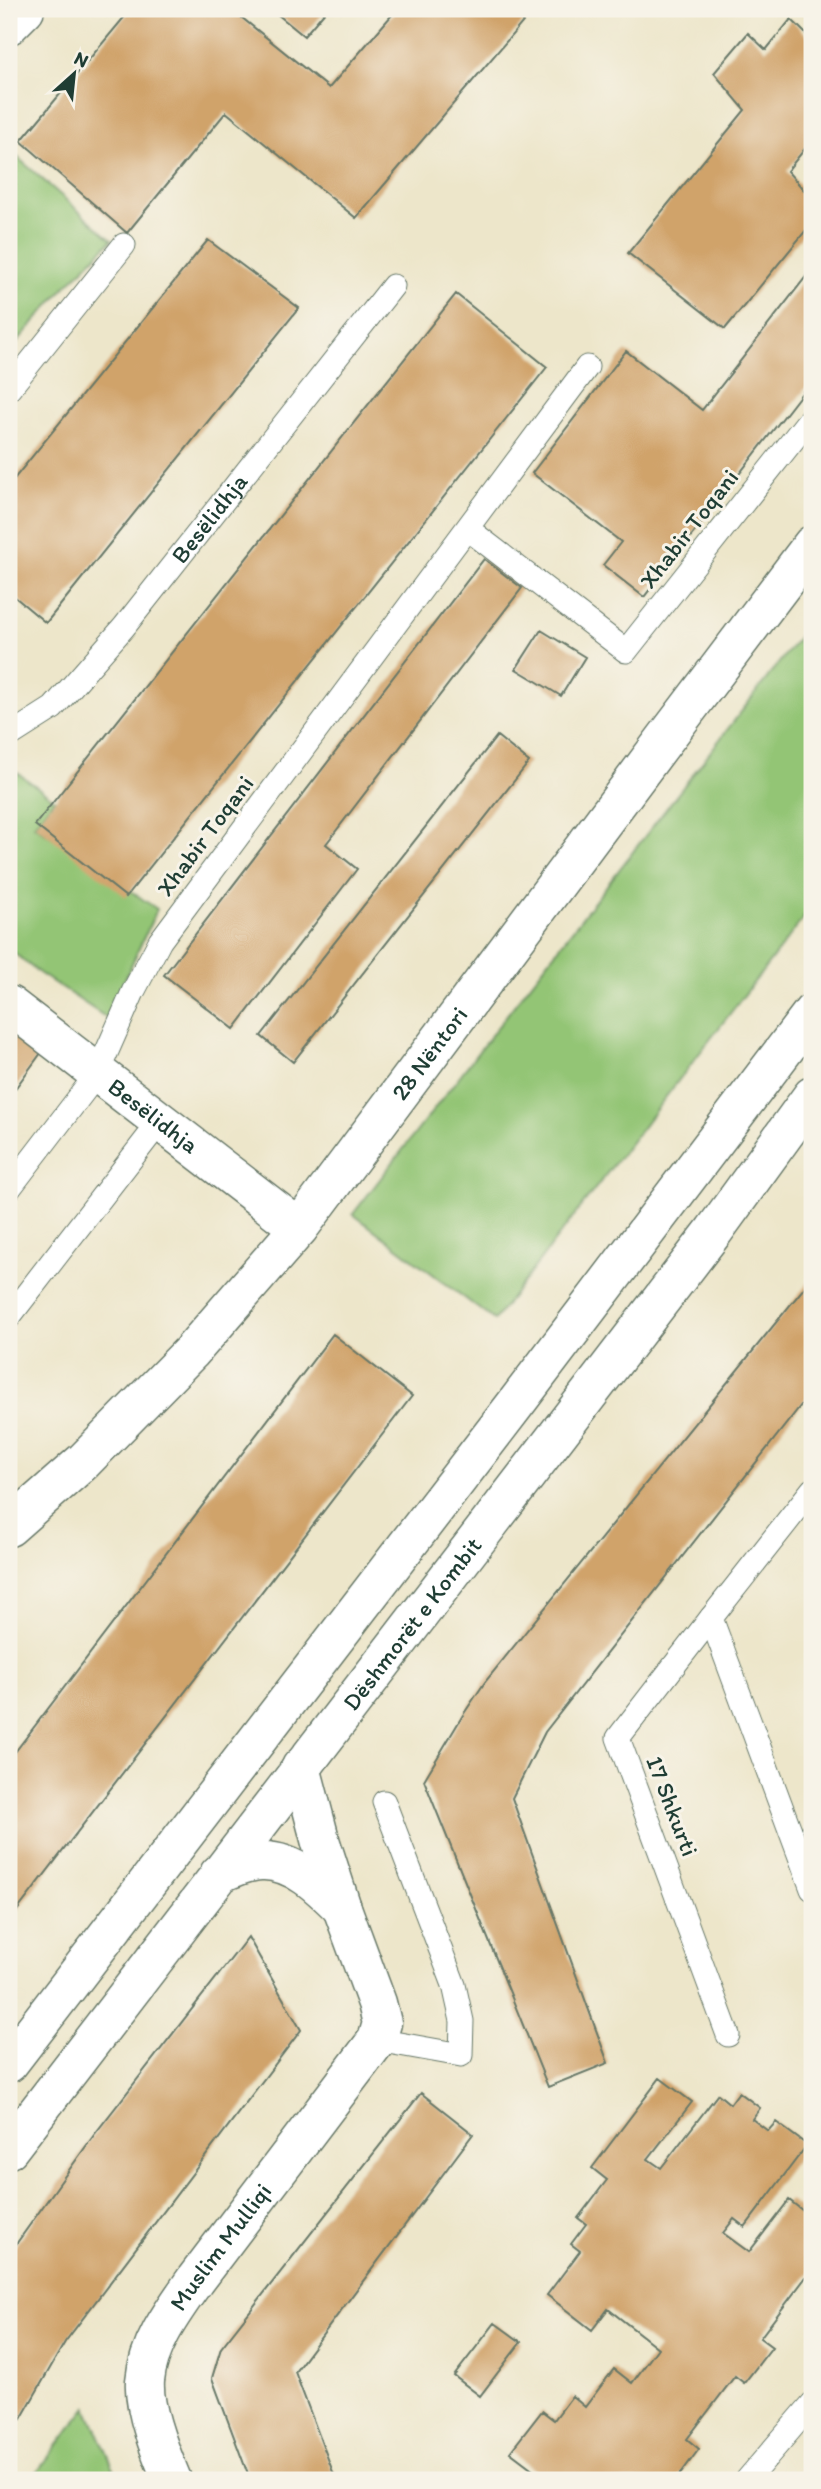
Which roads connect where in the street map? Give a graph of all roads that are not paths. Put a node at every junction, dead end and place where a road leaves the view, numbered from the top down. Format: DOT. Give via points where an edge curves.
graph roads {
  1 [pos="25,9"];
  2 [pos="9,25"];
  3 [pos="124,245"];
  4 [pos="393,286"];
  5 [pos="587,366"];
  6 [pos="9,389"];
  7 [pos="812,416"];
  8 [pos="468,529"];
  9 [pos="812,545"];
  10 [pos="9,736"];
  11 [pos="9,1005"];
  12 [pos="812,1013"];
  13 [pos="97,1074"];
  14 [pos="812,1096"];
  15 [pos="159,1123"];
  16 [pos="9,1189"];
  17 [pos="299,1228"];
  18 [pos="9,1317"];
  19 [pos="812,1490"];
  20 [pos="9,1527"];
  21 [pos="712,1618"];
  22 [pos="301,1767"];
  23 [pos="384,1802"];
  24 [pos="219,1874"];
  25 [pos="812,1889"];
  26 [pos="342,1908"];
  27 [pos="728,2035"];
  28 [pos="377,2040"];
  29 [pos="9,2063"];
  30 [pos="9,2149"];
  31 [pos="812,2404"];
  32 [pos="172,2480"];
  33 [pos="747,2480"];
  1 -- 2 [label="main road"];
  3 -- 6 [label="lane"];
  4 -- 10 [label="lane, Besëlidhja" via="124,627 53,708"];
  5 -- 8 [label="lane, Xhabir Toqani"];
  7 -- 8 [label="lane, Xhabir Toqani" via="626,651"];
  8 -- 13 [label="lane, Xhabir Toqani" via="160,941"];
  9 -- 17 [label="main road, 28 Nëntori"];
  11 -- 13 [label="main road, Besëlidhja"];
  12 -- 29 [label="main road"];
  13 -- 15 [label="main road, Besëlidhja"];
  13 -- 16 [label="lane, Xhabir Toqani"];
  14 -- 22 [label="main road, Dëshmorët e Kombit" via="706,1242"];
  15 -- 17 [label="main road, Besëlidhja"];
  15 -- 18 [label="lane"];
  17 -- 20 [label="main road, 28 Nëntori" via="191,1352 84,1461"];
  19 -- 21 [label="lane, 17 Shkurti"];
  21 -- 25 [label="lane"];
  21 -- 27 [label="lane, 17 Shkurti" via="618,1738"];
  22 -- 24 [label="main road, Dëshmorët e Kombit"];
  22 -- 26 [label="main road"];
  23 -- 28 [label="lane" via="454,1985 462,2021 461,2055"];
  24 -- 26 [label="main road" via="263,1860 285,1865 320,1886"];
  24 -- 30 [label="main road, Dëshmorët e Kombit"];
  26 -- 28 [label="main road" via="377,2003 382,2023"];
  28 -- 32 [label="main road, Muslim Mulliqi" via="195,2280 154,2348 145,2382 151,2421"];
  31 -- 33 [label="lane"];
}
